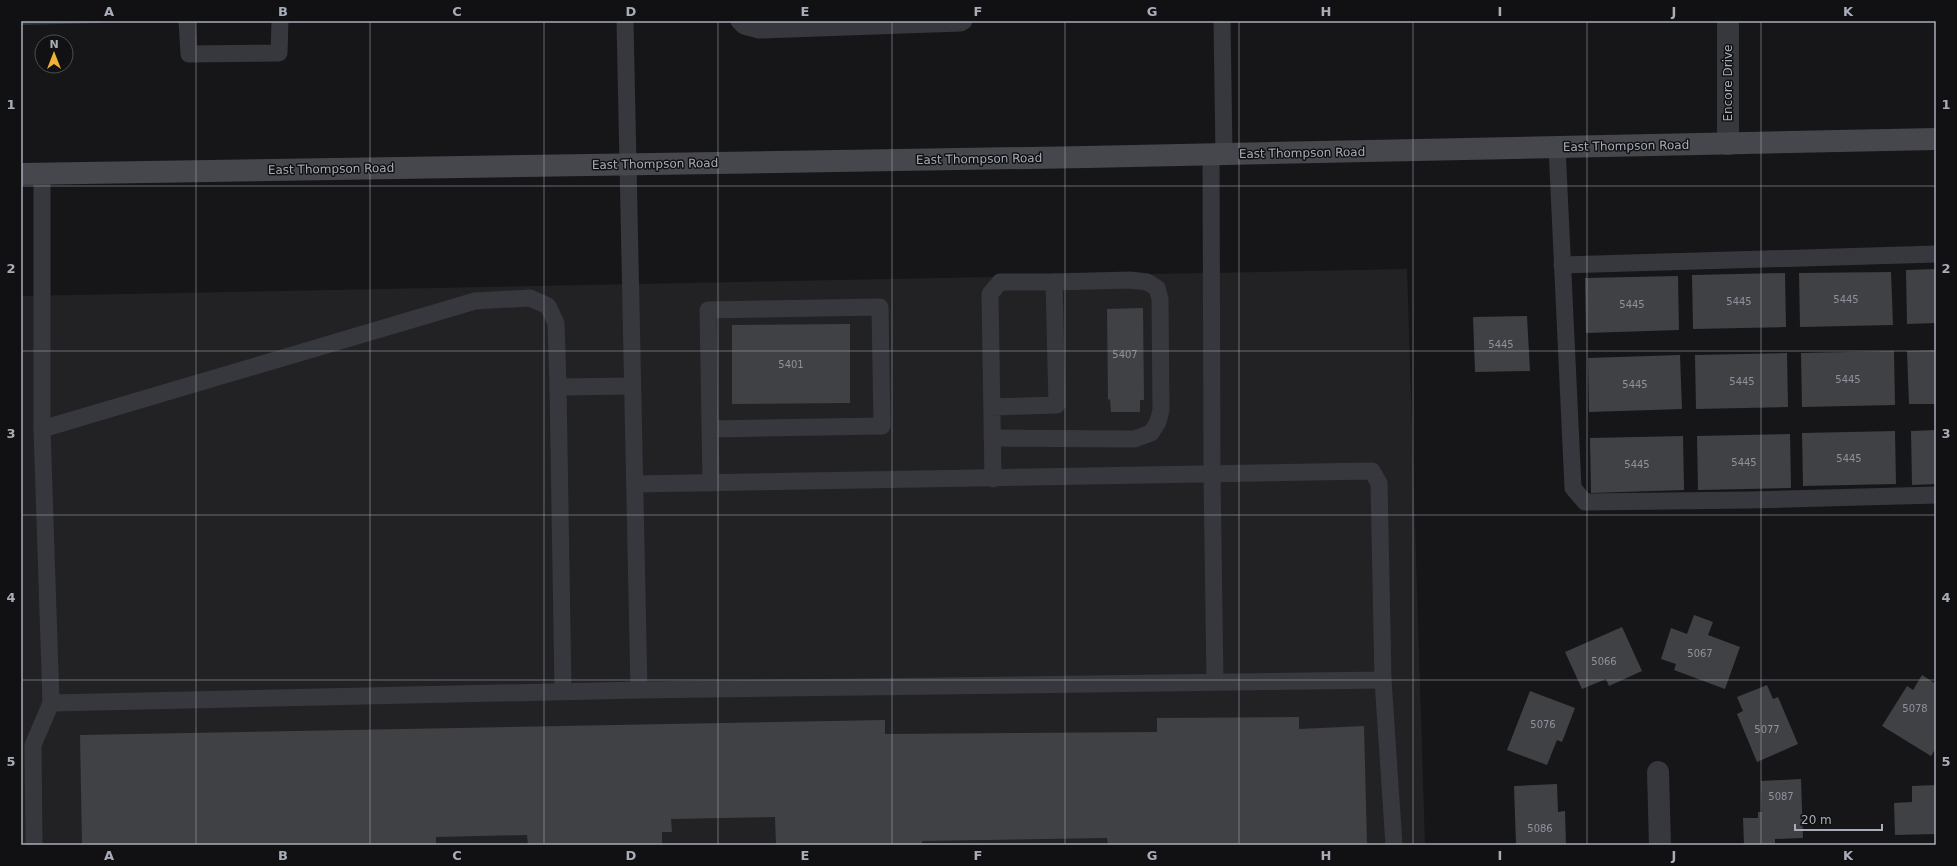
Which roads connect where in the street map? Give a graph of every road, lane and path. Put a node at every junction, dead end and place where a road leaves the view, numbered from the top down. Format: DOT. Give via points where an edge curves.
graph roads {
  1 [pos="186,21"];
  2 [pos="280,21"];
  3 [pos="625,21"];
  4 [pos="739,21"];
  5 [pos="964,21"];
  6 [pos="1222,21"];
  7 [pos="1728,21"];
  8 [pos="1936,139"];
  9 [pos="1728,144"];
  10 [pos="1557,147"];
  11 [pos="1217,154"];
  12 [pos="628,164"];
  13 [pos="31,174"];
  14 [pos="1936,254"];
  15 [pos="1562,265"];
  16 [pos="1054,282"];
  17 [pos="632,386"];
  18 [pos="558,387"];
  19 [pos="992,407"];
  20 [pos="42,429"];
  21 [pos="711,429"];
  22 [pos="992,438"];
  23 [pos="1212,474"];
  24 [pos="993,479"];
  25 [pos="711,483"];
  26 [pos="635,484"];
  27 [pos="1936,495"];
  28 [pos="1383,680"];
  29 [pos="1215,682"];
  30 [pos="639,690"];
  31 [pos="563,692"];
  32 [pos="50,703"];
  33 [pos="1658,772"];
  34 [pos="34,845"];
  35 [pos="1394,845"];
  36 [pos="1660,845"];
  1 -- 2 [label="lane" via="189,54 279,53"];
  3 -- 12 [label="lane"];
  4 -- 5 [label="lane" via="744,26 759,30"];
  6 -- 11 [label="lane"];
  7 -- 9 [label="street, Encore Drive"];
  8 -- 9 [label="main road, East Thompson Road"];
  9 -- 10 [label="main road, East Thompson Road"];
  10 -- 11 [label="main road, East Thompson Road"];
  10 -- 15 [label="lane"];
  11 -- 12 [label="main road, East Thompson Road"];
  11 -- 23 [label="lane"];
  12 -- 13 [label="main road, East Thompson Road"];
  12 -- 17 [label="lane"];
  13 -- 20 [label="lane"];
  14 -- 15 [label="lane"];
  15 -- 27 [label="lane" via="1573,488 1585,502"];
  16 -- 19 [label="lane" via="1000,282 990,294"];
  16 -- 19 [label="lane" via="1057,405"];
  16 -- 22 [label="lane" via="1130,280 1147,282 1157,288 1160,299 1161,394 1158,422 1151,433 1134,439"];
  17 -- 18 [label="lane"];
  17 -- 26 [label="lane"];
  18 -- 20 [label="lane" via="556,323 548,306 530,298 475,301"];
  18 -- 31 [label="lane"];
  19 -- 22 [label="lane"];
  20 -- 32 [label="lane"];
  21 -- 21 [label="lane" via="708,310 880,307 882,426"];
  21 -- 25 [label="lane"];
  22 -- 24 [label="lane"];
  23 -- 24 [label="lane"];
  23 -- 28 [label="lane" via="1372,471 1379,483"];
  23 -- 29 [label="lane"];
  24 -- 25 [label="lane"];
  25 -- 26 [label="lane"];
  26 -- 30 [label="lane"];
  28 -- 29 [label="lane"];
  28 -- 35 [label="lane"];
  29 -- 30 [label="lane"];
  30 -- 31 [label="lane"];
  31 -- 32 [label="lane"];
  32 -- 34 [label="lane" via="33,745"];
  33 -- 36 [label="street"];
}
